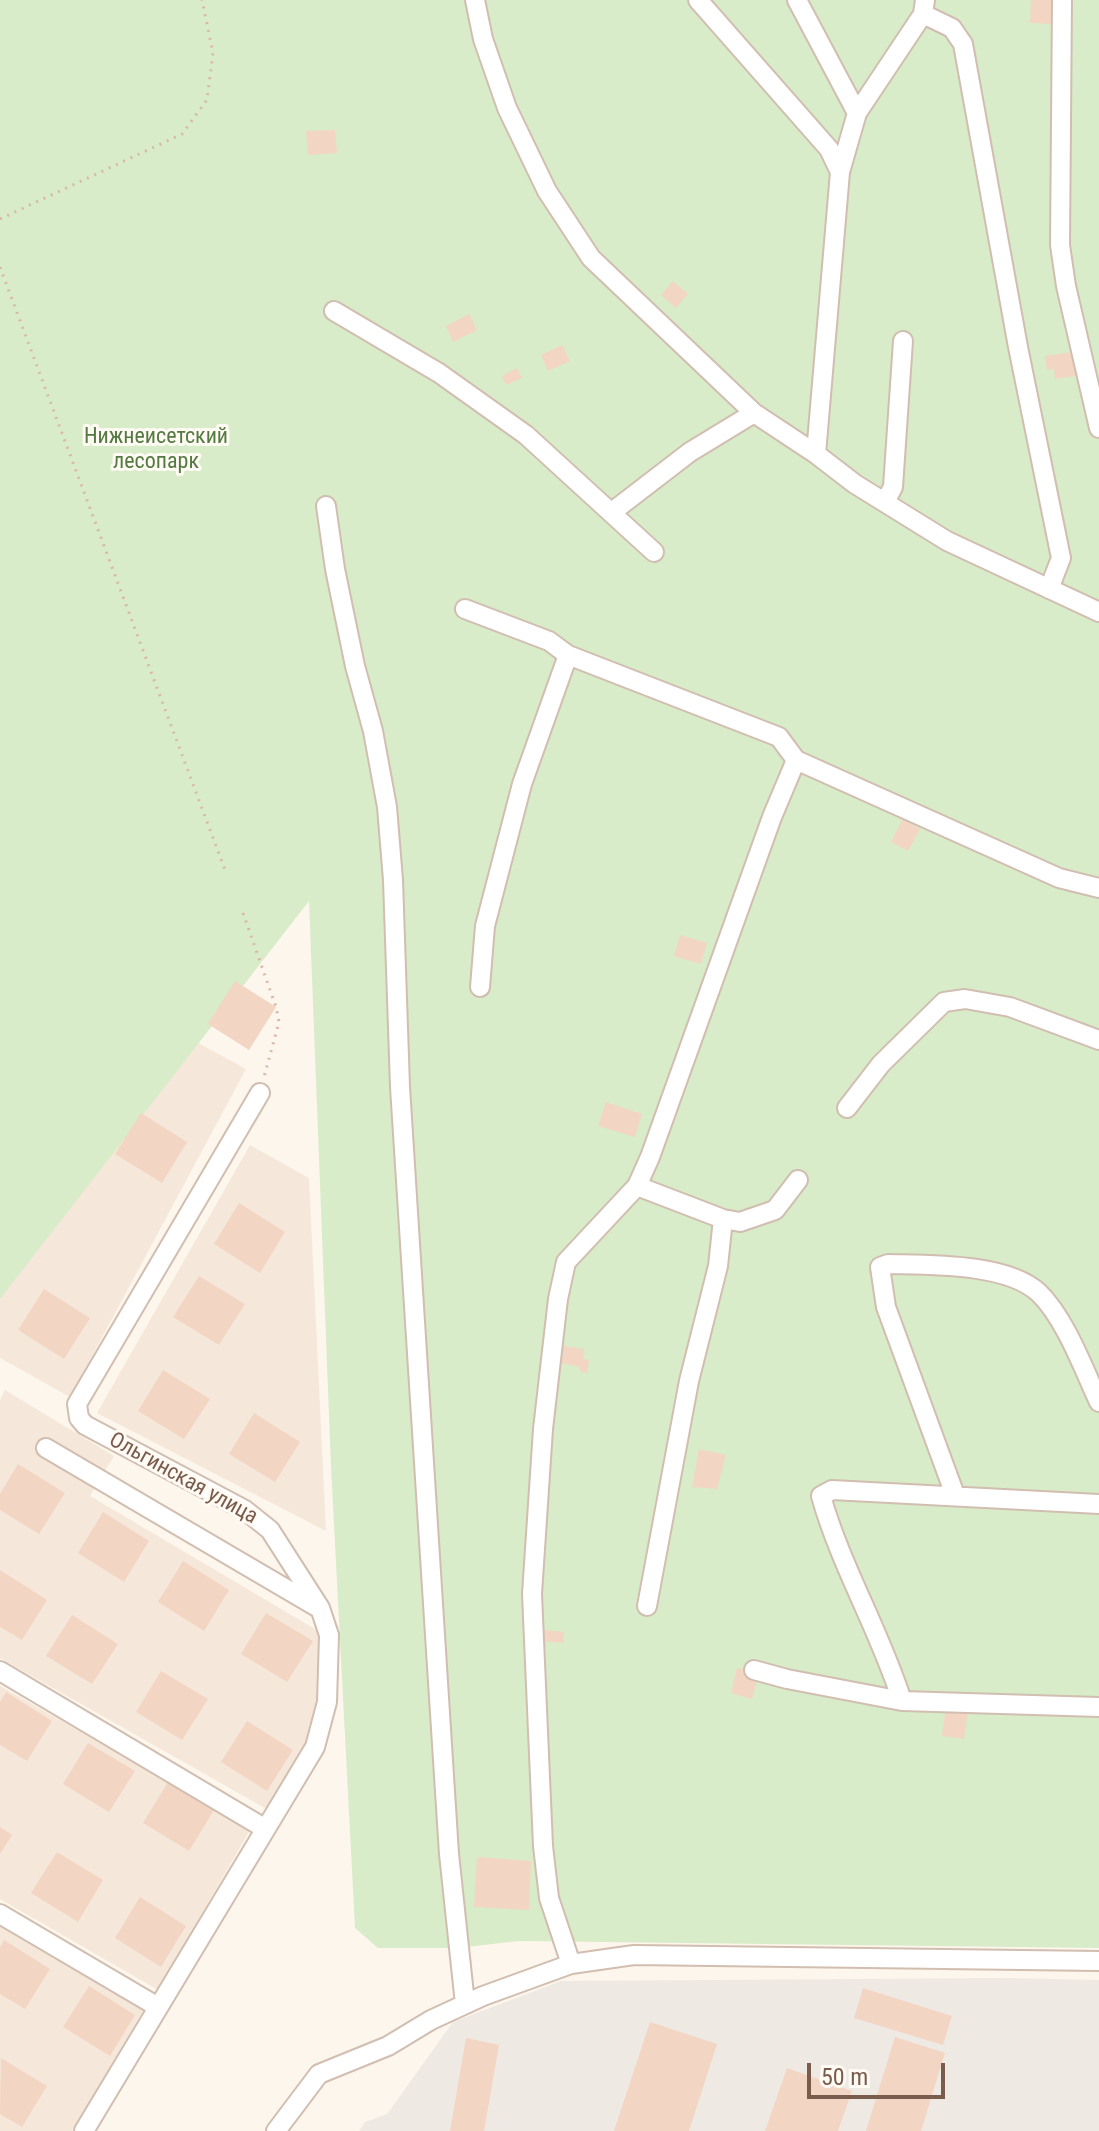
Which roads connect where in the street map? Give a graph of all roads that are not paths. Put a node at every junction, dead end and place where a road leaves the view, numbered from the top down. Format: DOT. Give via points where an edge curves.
graph roads {
  1 [pos="475,0"];
  2 [pos="698,0"];
  3 [pos="797,0"];
  4 [pos="1062,0"];
  5 [pos="924,7"];
  6 [pos="857,113"];
  7 [pos="840,172"];
  8 [pos="334,311"];
  9 [pos="903,341"];
  10 [pos="754,413"];
  11 [pos="1099,428"];
  12 [pos="816,454"];
  13 [pos="885,502"];
  14 [pos="326,506"];
  15 [pos="612,512"];
  16 [pos="654,552"];
  17 [pos="1049,589"];
  18 [pos="465,609"];
  19 [pos="1099,612"];
  20 [pos="568,655"];
  21 [pos="796,760"];
  22 [pos="1099,888"];
  23 [pos="480,987"];
  24 [pos="1099,1040"];
  25 [pos="260,1093"];
  26 [pos="847,1108"];
  27 [pos="798,1180"];
  28 [pos="637,1186"];
  29 [pos="723,1219"];
  30 [pos="1099,1402"];
  31 [pos="46,1448"];
  32 [pos="955,1495"];
  33 [pos="1099,1504"];
  34 [pos="647,1606"];
  35 [pos="320,1608"];
  36 [pos="754,1670"];
  37 [pos="0,1671"];
  38 [pos="902,1701"];
  39 [pos="1099,1707"];
  40 [pos="264,1828"];
  41 [pos="0,1914"];
  42 [pos="1099,1961"];
  43 [pos="571,1964"];
  44 [pos="465,2004"];
  45 [pos="158,2007"];
  46 [pos="84,2131"];
  47 [pos="276,2131"];
  1 -- 10 [label="street" via="507,108 547,191 591,258"];
  2 -- 7 [label="street" via="829,149"];
  3 -- 6 [label="street"];
  4 -- 11 [label="street" via="1060,245"];
  5 -- 6 [label="street"];
  5 -- 17 [label="street" via="952,28 963,44 1061,558"];
  6 -- 7 [label="street"];
  7 -- 12 [label="street"];
  8 -- 15 [label="street" via="439,373 526,435"];
  9 -- 13 [label="street" via="893,487"];
  10 -- 12 [label="street"];
  10 -- 15 [label="street" via="690,452"];
  12 -- 13 [label="street"];
  13 -- 17 [label="street" via="947,541"];
  14 -- 44 [label="street" via="387,807 449,1854"];
  15 -- 16 [label="street"];
  17 -- 19 [label="street"];
  18 -- 20 [label="street" via="549,641"];
  20 -- 21 [label="street" via="779,737"];
  20 -- 23 [label="street" via="522,784 485,926"];
  21 -- 22 [label="street" via="1059,878"];
  21 -- 28 [label="street"];
  24 -- 26 [label="street" via="1010,1007 965,999 944,1002 881,1064"];
  25 -- 35 [label="street, Ольгинская улица" via="77,1412 85,1425 262,1521"];
  27 -- 29 [label="street" via="775,1210 740,1222"];
  28 -- 29 [label="street"];
  28 -- 43 [label="street" via="566,1262 543,1429 532,1594 543,1846 549,1898"];
  29 -- 34 [label="street" via="718,1266 689,1381"];
  30 -- 32 [label="street" via="1057,1317 1039,1293 1016,1279 956,1265 880,1267 886,1307"];
  31 -- 35 [label="street"];
  32 -- 33 [label="street"];
  32 -- 38 [label="street" via="832,1490 821,1496"];
  35 -- 40 [label="street, Ольгинская улица" via="329,1635 325,1716 315,1747"];
  36 -- 38 [label="street"];
  37 -- 40 [label="street"];
  38 -- 39 [label="street"];
  40 -- 45 [label="street, Ольгинская улица"];
  41 -- 45 [label="street"];
  42 -- 43 [label="street" via="634,1955"];
  43 -- 44 [label="street"];
  44 -- 47 [label="street" via="388,2046 319,2074"];
  45 -- 46 [label="street, Ольгинская улица"];
}
